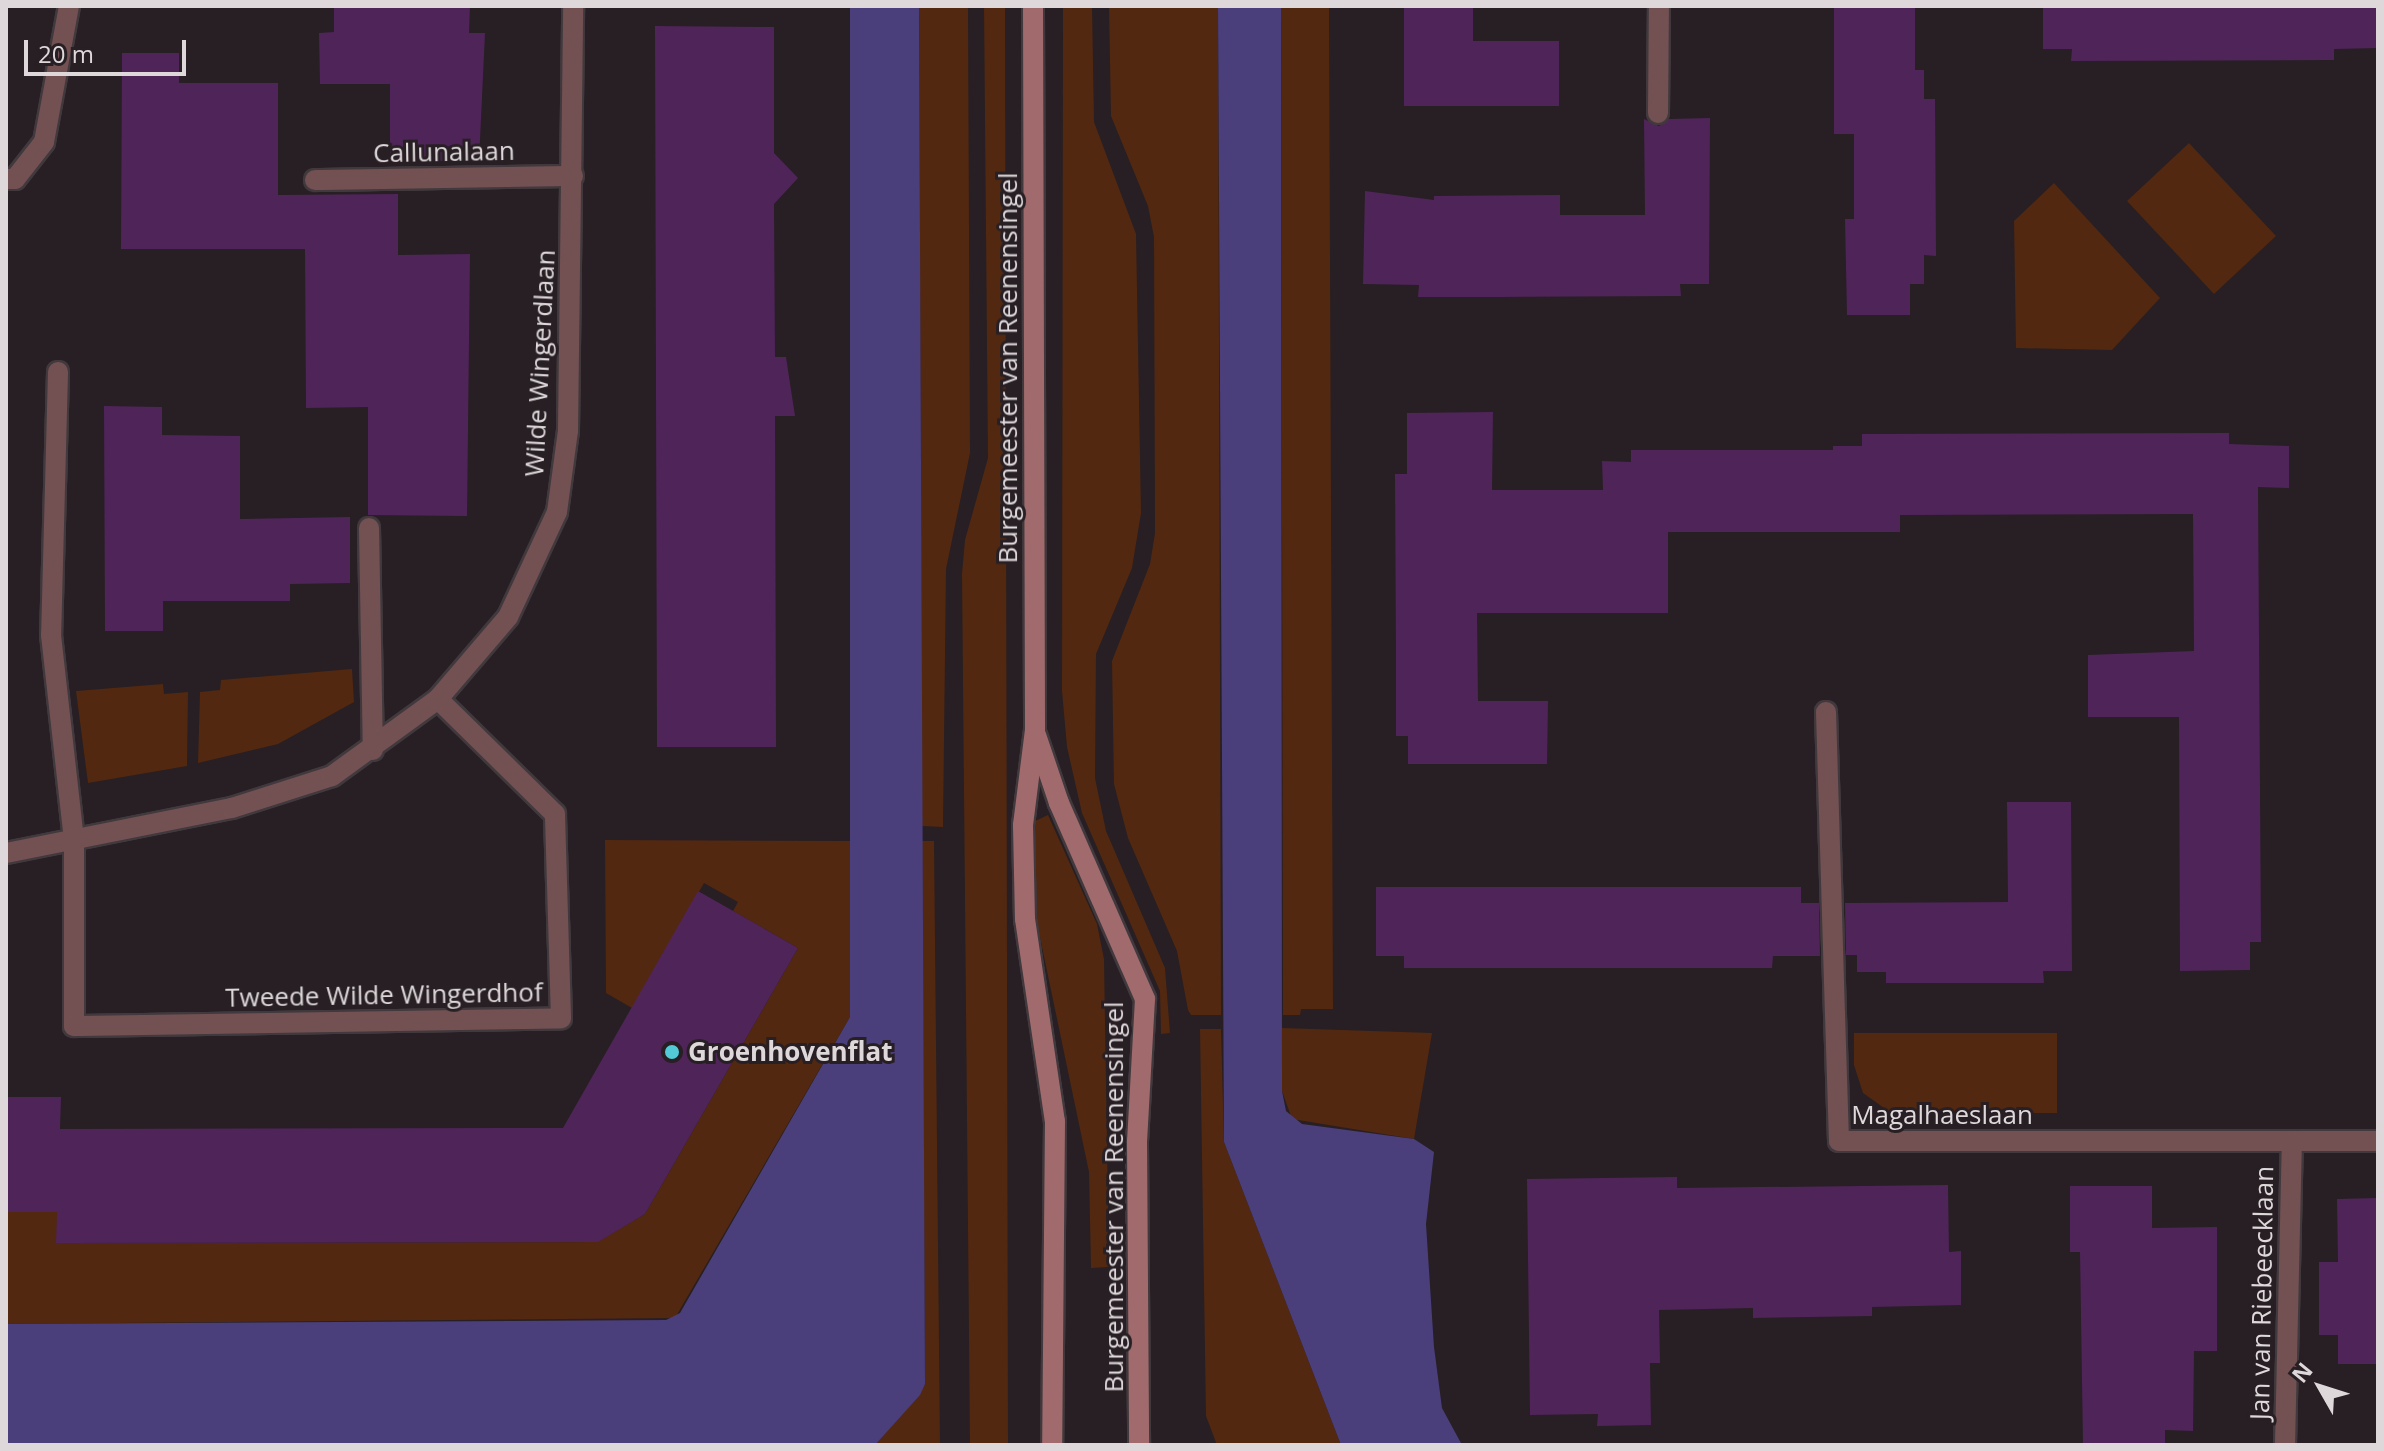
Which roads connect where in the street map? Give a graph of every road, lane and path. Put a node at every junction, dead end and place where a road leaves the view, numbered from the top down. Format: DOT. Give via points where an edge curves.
graph roads {
  1 [pos="69,6"];
  2 [pos="573,6"];
  3 [pos="1033,6"];
  4 [pos="1659,6"];
  5 [pos="1658,113"];
  6 [pos="573,176"];
  7 [pos="6,179"];
  8 [pos="315,180"];
  9 [pos="58,372"];
  10 [pos="369,528"];
  11 [pos="438,699"];
  12 [pos="1826,712"];
  13 [pos="1035,730"];
  14 [pos="373,750"];
  15 [pos="74,840"];
  16 [pos="6,853"];
  17 [pos="2378,1141"];
  18 [pos="2292,1143"];
  19 [pos="1052,1445"];
  20 [pos="1139,1445"];
  21 [pos="2285,1445"];
  1 -- 7 [label="street" via="44,142 15,179"];
  2 -- 6 [label="street, Wilde Wingerdlaan"];
  3 -- 13 [label="main road, Burgemeester van Reenensingel"];
  4 -- 5 [label="street"];
  6 -- 8 [label="street, Callunalaan"];
  6 -- 11 [label="street, Wilde Wingerdlaan" via="568,431 557,512 508,617"];
  9 -- 15 [label="street" via="51,635"];
  10 -- 14 [label="street"];
  11 -- 14 [label="street, Wilde Wingerdlaan"];
  11 -- 15 [label="street, Tweede Wilde Wingerdhof" via="555,814 561,1018 74,1026"];
  12 -- 18 [label="street, Magalhaeslaan" via="1839,1141"];
  13 -- 19 [label="main road, Burgemeester van Reenensingel" via="1023,825 1025,919 1055,1121"];
  13 -- 20 [label="main road, Burgemeester van Reenensingel" via="1059,803 1145,999 1137,1141"];
  14 -- 15 [label="street, Wilde Wingerdlaan" via="332,776 285,795"];
  15 -- 16 [label="street, Wilde Wingerdlaan"];
  17 -- 18 [label="street, Magalhaeslaan"];
  18 -- 21 [label="street, Jan van Riebeecklaan"];
}
